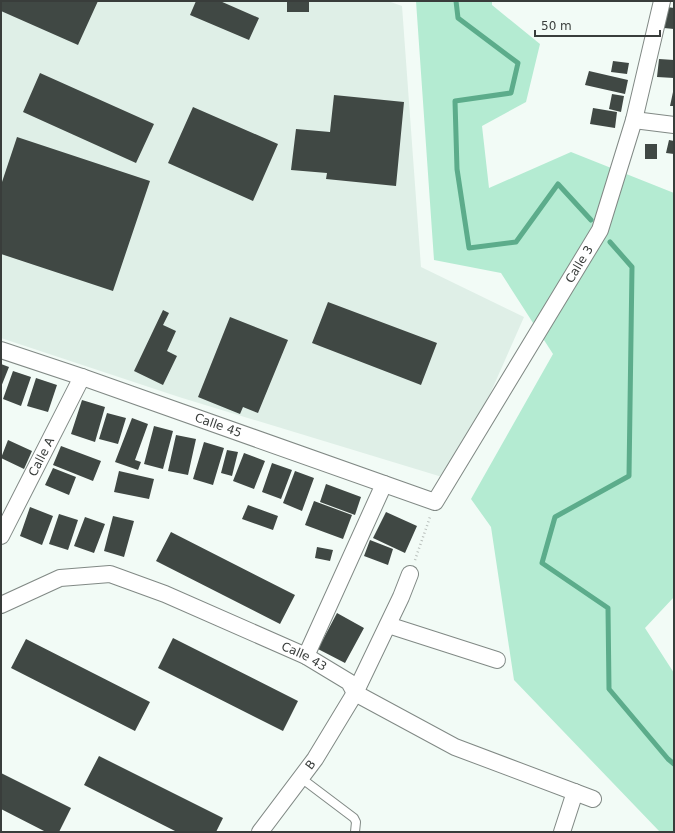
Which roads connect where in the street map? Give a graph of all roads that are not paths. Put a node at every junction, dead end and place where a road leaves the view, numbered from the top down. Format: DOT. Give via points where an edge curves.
graph roads {
  1 [pos="662,1"];
  2 [pos="634,120"];
  3 [pos="674,125"];
  4 [pos="1,350"];
  5 [pos="82,377"];
  6 [pos="384,484"];
  7 [pos="435,502"];
  8 [pos="1,536"];
  9 [pos="410,574"];
  10 [pos="1,605"];
  11 [pos="388,625"];
  12 [pos="306,656"];
  13 [pos="497,660"];
  14 [pos="355,693"];
  15 [pos="301,778"];
  16 [pos="575,792"];
  17 [pos="593,799"];
  18 [pos="260,832"];
  19 [pos="355,832"];
  20 [pos="562,832"];
  1 -- 2 [label="street, Calle 3"];
  2 -- 3 [label="street"];
  2 -- 7 [label="street, Calle 3" via="600,230"];
  4 -- 5 [label="street, Calle 45"];
  5 -- 6 [label="street, Calle 45"];
  5 -- 8 [label="street, Calle A"];
  6 -- 7 [label="street, Calle 45"];
  6 -- 12 [label="street"];
  9 -- 11 [label="street, B"];
  10 -- 12 [label="street, Calle 43" via="60,578 110,574 165,594"];
  11 -- 13 [label="street"];
  11 -- 14 [label="street, B"];
  12 -- 14 [label="street, Calle 43" via="349,682"];
  14 -- 15 [label="street, B"];
  14 -- 16 [label="street, Calle 43" via="455,747"];
  15 -- 18 [label="street, B"];
  15 -- 19 [label="lane" via="354,818"];
  16 -- 17 [label="street, Calle 43"];
  16 -- 20 [label="street"];
}
